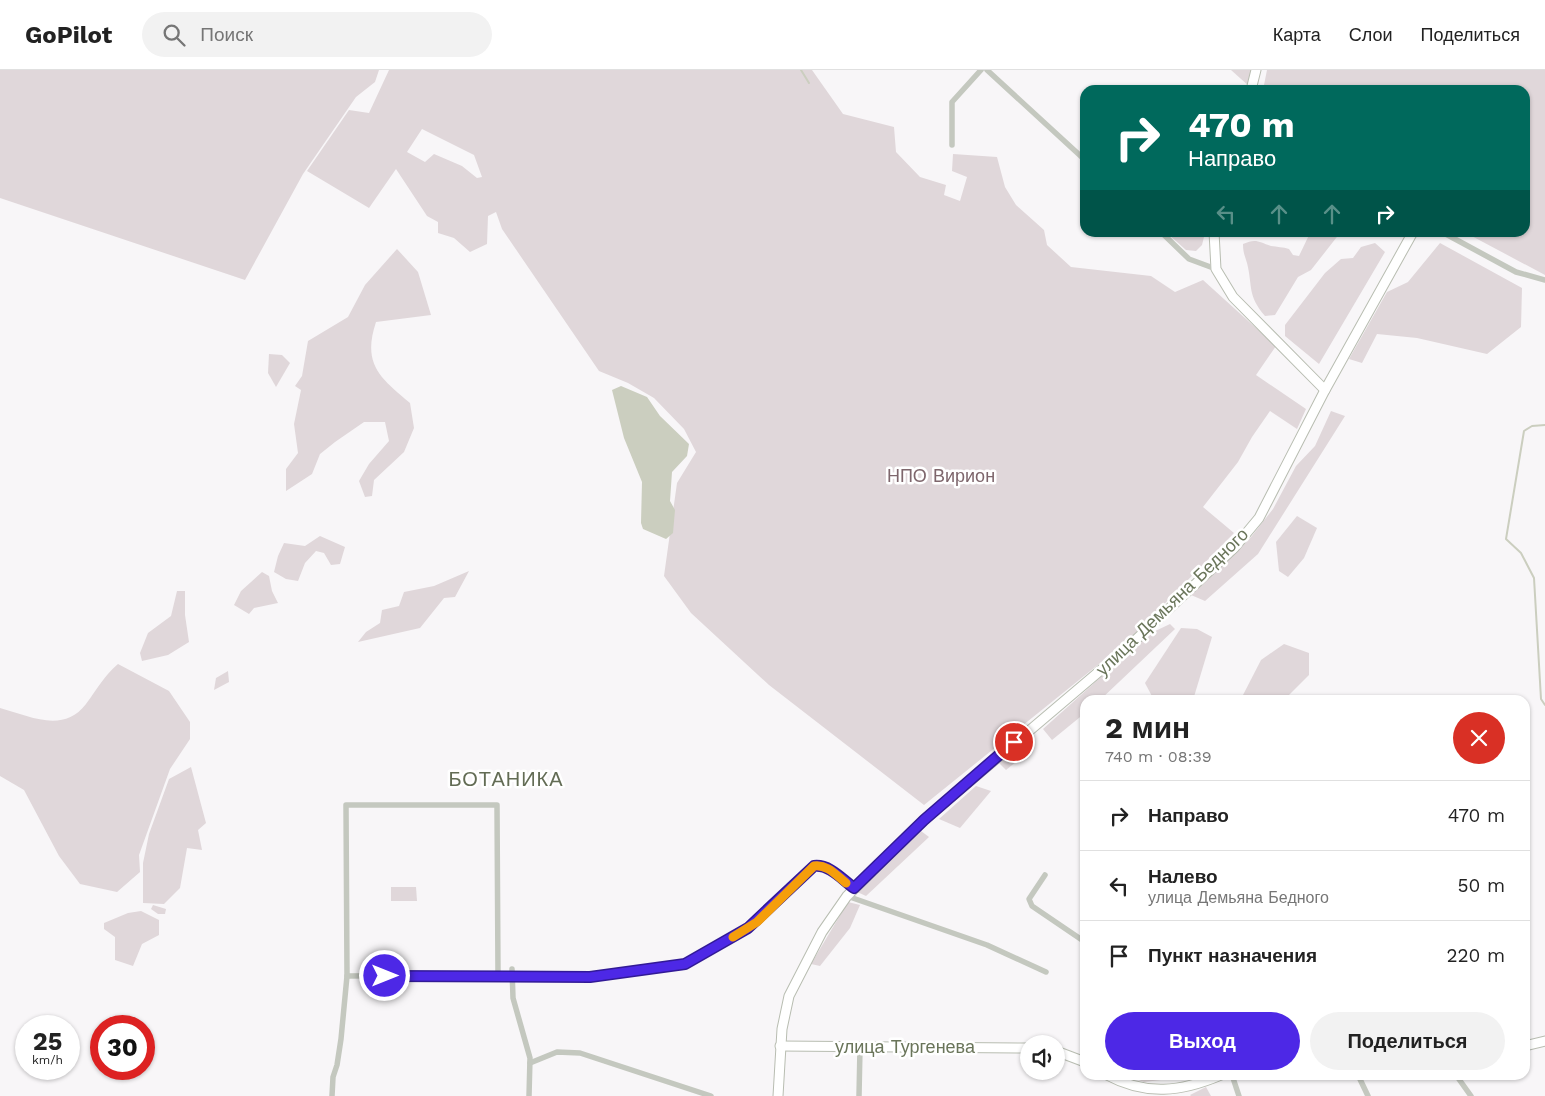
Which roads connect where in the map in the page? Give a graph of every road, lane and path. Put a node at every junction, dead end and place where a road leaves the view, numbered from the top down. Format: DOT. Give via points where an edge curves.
graph roads {
  1 [pos="981,70"];
  2 [pos="987,70"];
  3 [pos="1256,70"];
  4 [pos="1252,85"];
  5 [pos="952,145"];
  6 [pos="1080,155"];
  7 [pos="1166,237"];
  8 [pos="1214,237"];
  9 [pos="1410,237"];
  10 [pos="1451,237"];
  11 [pos="1216,269"];
  12 [pos="1545,280"];
  13 [pos="1325,390"];
  14 [pos="1045,875"];
  15 [pos="854,888"];
  16 [pos="847,896"];
  17 [pos="1080,939"];
  18 [pos="512,972"];
  19 [pos="1046,972"];
  20 [pos="498,975"];
  21 [pos="347,976"];
  22 [pos="1545,1041"];
  23 [pos="1530,1045"];
  24 [pos="780,1046"];
  25 [pos="860,1048"];
  26 [pos="1020,1048"];
  27 [pos="1065,1054"];
  28 [pos="1080,1060"];
  29 [pos="530,1064"];
  30 [pos="1119,1080"];
  31 [pos="1197,1080"];
  32 [pos="1209,1080"];
  33 [pos="1234,1080"];
  34 [pos="1360,1080"];
  35 [pos="1460,1080"];
  36 [pos="1199,1084"];
  37 [pos="1146,1093"];
  38 [pos="332,1096"];
  39 [pos="529,1096"];
  40 [pos="711,1096"];
  41 [pos="778,1096"];
  42 [pos="859,1096"];
  43 [pos="1239,1096"];
  44 [pos="1368,1096"];
  45 [pos="1471,1096"];
  1 -- 5 [label="street" via="952,102"];
  2 -- 6 [label="street"];
  3 -- 4 [label="street"];
  7 -- 11 [label="street" via="1189,259"];
  8 -- 11 [label="street"];
  9 -- 13 [label="street, улица Демьяна Бедного"];
  10 -- 12 [label="street" via="1516,272"];
  11 -- 13 [label="street" via="1233,298"];
  13 -- 15 [label="street, улица Демьяна Бедного" via="1259,518 1234,548 1128,647 924,820"];
  14 -- 17 [label="street" via="1028,899 1032,906"];
  15 -- 16 [label="street, улица Демьяна Бедного"];
  15 -- 18 [label="street" via="827,868 814,866 748,928 685,964 590,977"];
  16 -- 19 [label="street" via="986,945"];
  16 -- 24 [label="street, улица Демьяна Бедного" via="796,979 786,1006"];
  18 -- 20 [label="street"];
  18 -- 29 [label="street" via="513,998"];
  20 -- 21 [label="street"];
  20 -- 21 [label="street" via="497,805 346,805"];
  21 -- 38 [label="street"];
  22 -- 23 [label="street"];
  24 -- 25 [label="street, улица Тургенева"];
  24 -- 41 [label="street, улица Демьяна Бедного"];
  25 -- 26 [label="street, улица Тургенева"];
  25 -- 42 [label="street"];
  27 -- 28 [label="street"];
  29 -- 39 [label="street"];
  29 -- 40 [label="street" via="557,1052 580,1053"];
  30 -- 37 [label="street"];
  31 -- 36 [label="street"];
  32 -- 36 [label="street"];
  33 -- 43 [label="street"];
  34 -- 44 [label="street"];
  35 -- 45 [label="street"];
  36 -- 37 [label="street"];
}
